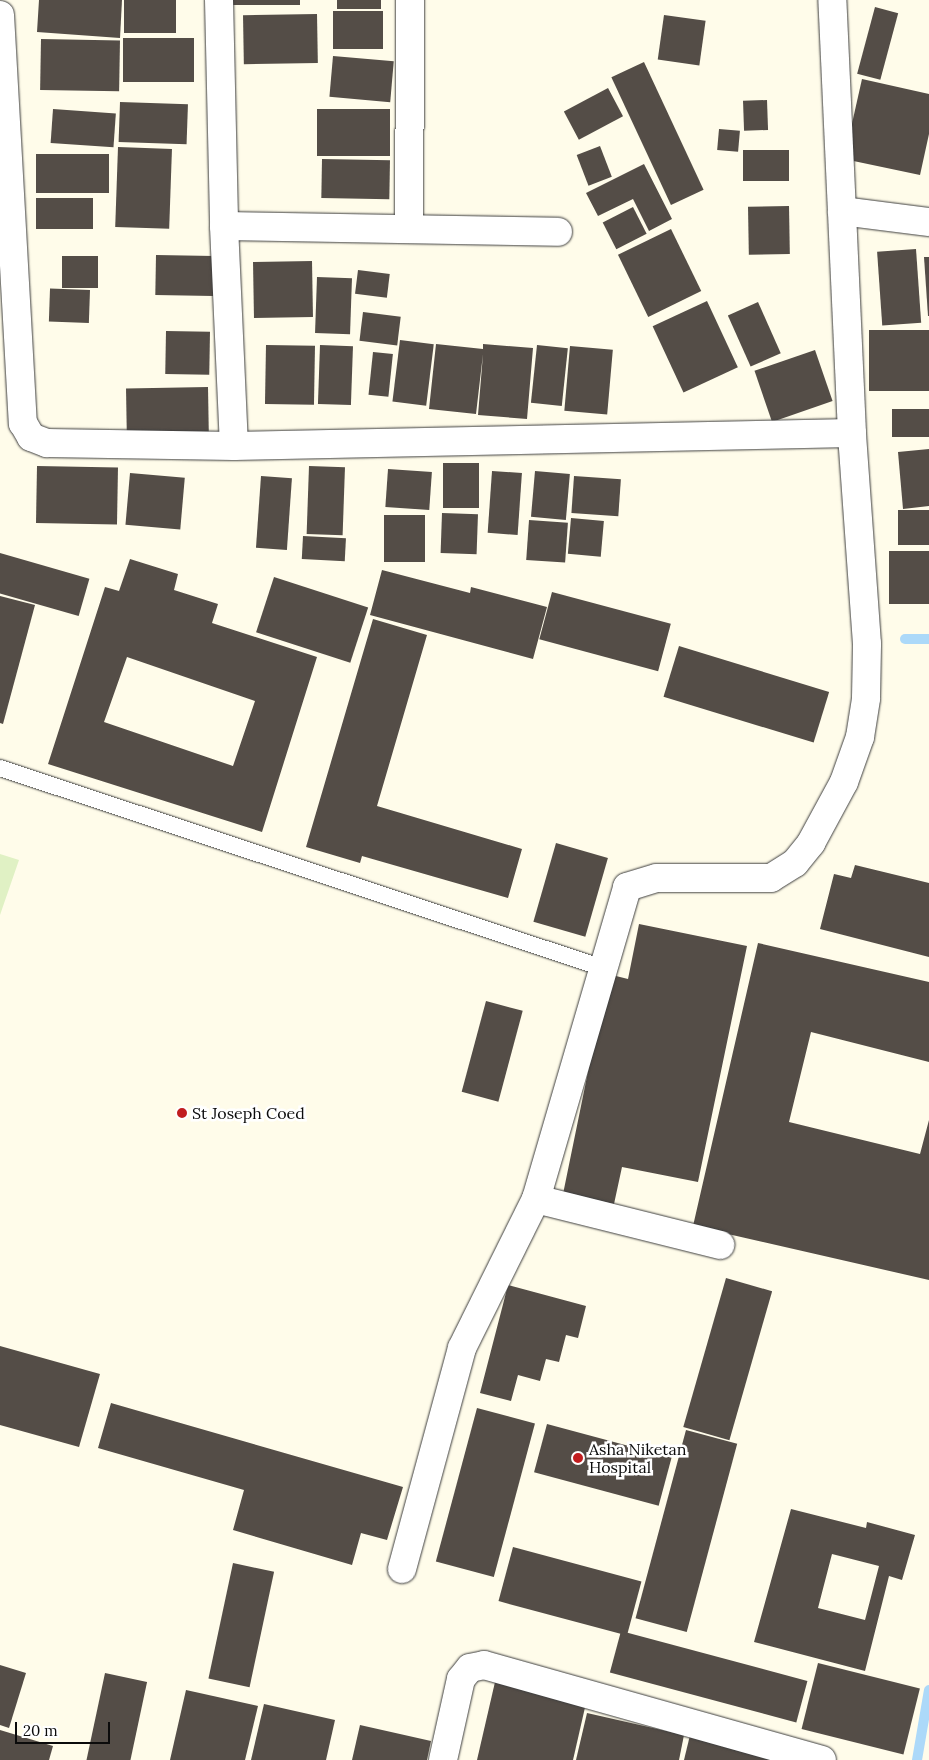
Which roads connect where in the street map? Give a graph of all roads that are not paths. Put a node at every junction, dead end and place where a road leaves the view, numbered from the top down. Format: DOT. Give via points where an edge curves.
graph roads {
  1 [pos="219,0"];
  2 [pos="410,0"];
  3 [pos="832,0"];
  4 [pos="0,15"];
  5 [pos="3,120"];
  6 [pos="842,211"];
  7 [pos="929,222"];
  8 [pos="224,226"];
  9 [pos="409,228"];
  10 [pos="558,232"];
  11 [pos="852,433"];
  12 [pos="234,446"];
  13 [pos="0,768"];
  14 [pos="603,968"];
  15 [pos="536,1199"];
  16 [pos="720,1246"];
  17 [pos="402,1569"];
  18 [pos="443,1760"];
  19 [pos="822,1760"];
  1 -- 8 [label="street"];
  2 -- 9 [label="street"];
  3 -- 6 [label="street"];
  4 -- 5 [label="street"];
  5 -- 12 [label="street" via="23,423 31,437 47,442"];
  6 -- 7 [label="street"];
  6 -- 11 [label="street"];
  8 -- 9 [label="street"];
  8 -- 12 [label="street"];
  9 -- 10 [label="street"];
  11 -- 12 [label="street"];
  11 -- 14 [label="street" via="867,644 866,698 860,737 844,782 811,842 795,863 771,878 657,878 627,887"];
  13 -- 14 [label="lane"];
  14 -- 15 [label="street"];
  15 -- 16 [label="street"];
  15 -- 17 [label="street" via="462,1348"];
  18 -- 19 [label="street" via="460,1679 470,1668 484,1665"];
}
